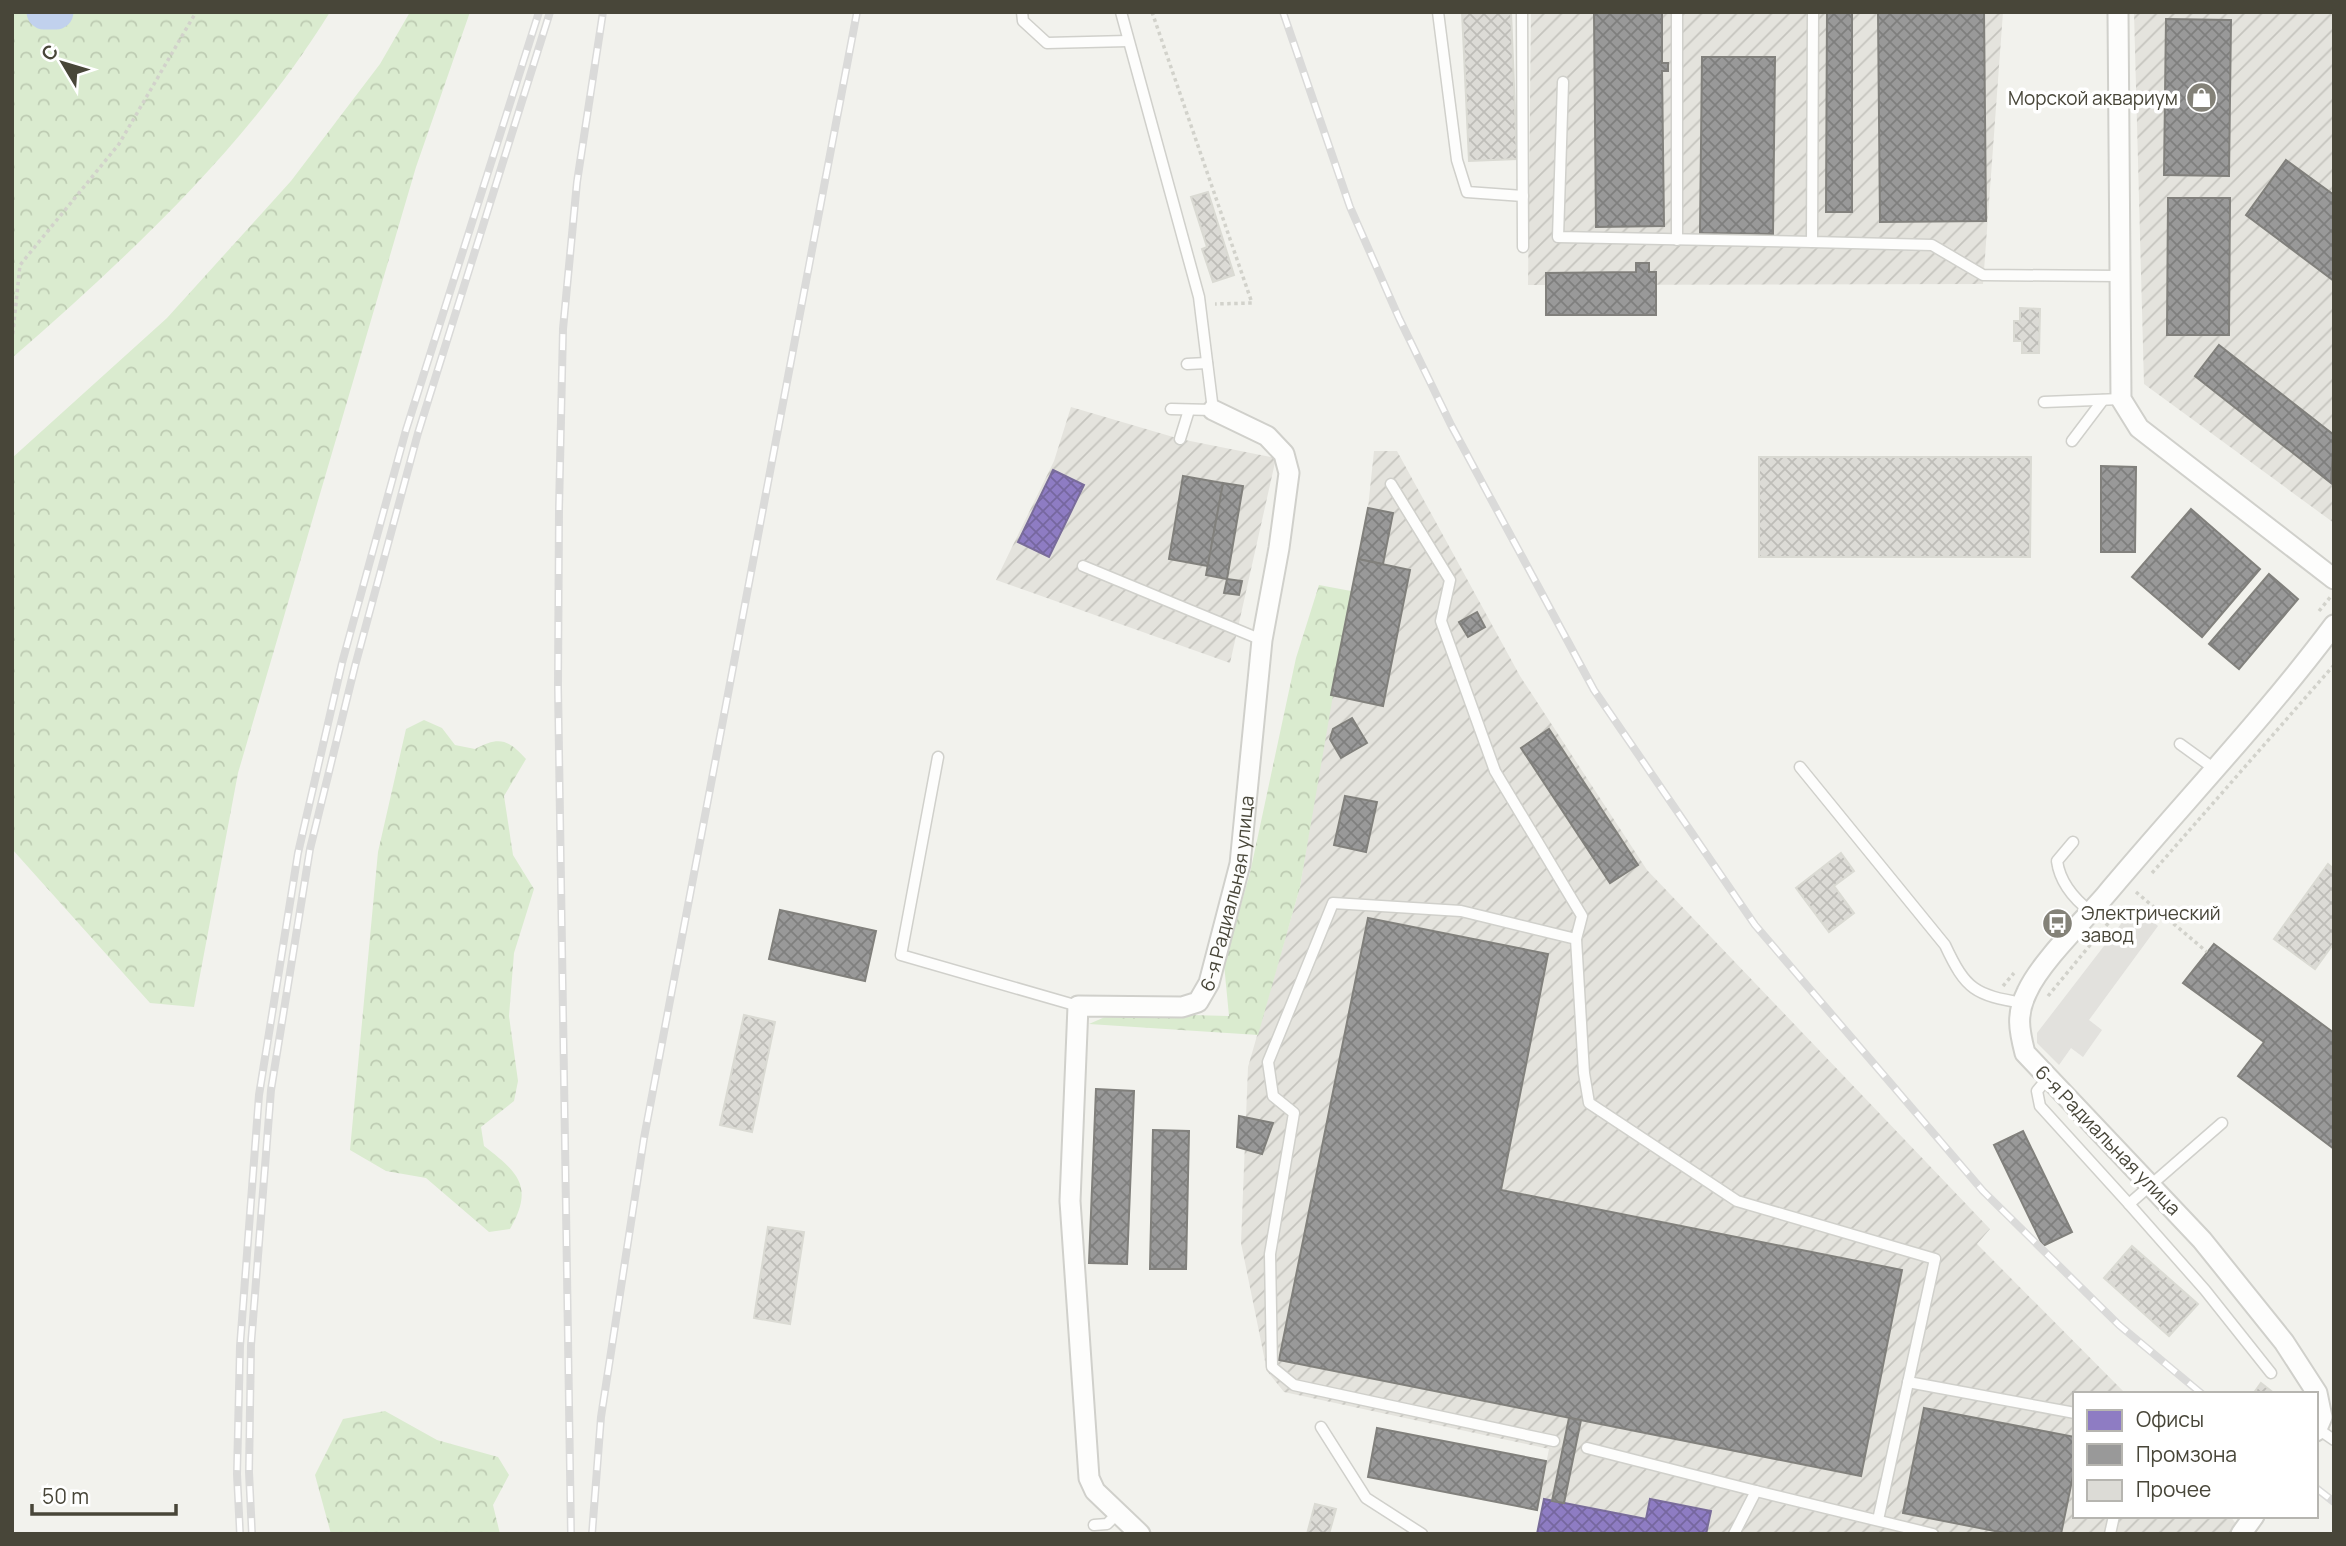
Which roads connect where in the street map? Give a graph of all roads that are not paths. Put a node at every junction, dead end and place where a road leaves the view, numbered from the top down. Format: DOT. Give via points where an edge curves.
graph roads {
  1 [pos="1022,12"];
  2 [pos="1121,12"];
  3 [pos="1438,12"];
  4 [pos="1522,12"];
  5 [pos="1677,12"];
  6 [pos="1813,12"];
  7 [pos="2118,12"];
  8 [pos="1128,41"];
  9 [pos="1563,82"];
  10 [pos="1522,196"];
  11 [pos="1677,240"];
  12 [pos="1812,242"];
  13 [pos="1523,247"];
  14 [pos="2118,276"];
  15 [pos="1207,363"];
  16 [pos="1187,364"];
  17 [pos="2112,399"];
  18 [pos="2044,402"];
  19 [pos="1171,410"];
  20 [pos="1189,410"];
  21 [pos="1213,410"];
  22 [pos="1180,439"];
  23 [pos="2072,441"];
  24 [pos="1391,484"];
  25 [pos="1083,566"];
  26 [pos="2334,579"];
  27 [pos="2334,625"];
  28 [pos="1262,640"];
  29 [pos="2180,744"];
  30 [pos="938,757"];
  31 [pos="1800,766"];
  32 [pos="2217,771"];
  33 [pos="2073,842"];
  34 [pos="2091,912"];
  35 [pos="1576,939"];
  36 [pos="2023,1003"];
  37 [pos="1079,1006"];
  38 [pos="2048,1079"];
  39 [pos="2222,1123"];
  40 [pos="2152,1184"];
  41 [pos="2129,1204"];
  42 [pos="2271,1373"];
  43 [pos="1908,1382"];
  44 [pos="2315,1392"];
  45 [pos="2318,1401"];
  46 [pos="2073,1413"];
  47 [pos="1321,1427"];
  48 [pos="2323,1433"];
  49 [pos="1554,1441"];
  50 [pos="1587,1448"];
  51 [pos="1756,1491"];
  52 [pos="1118,1513"];
  53 [pos="2253,1518"];
  54 [pos="1878,1520"];
  55 [pos="1094,1525"];
  56 [pos="1140,1534"];
  57 [pos="1422,1534"];
  58 [pos="1734,1534"];
  59 [pos="1933,1534"];
  60 [pos="2241,1534"];
  1 -- 8 [label="lane" via="1023,21 1047,43"];
  2 -- 8 [label="lane"];
  3 -- 10 [label="lane" via="1457,160 1467,192"];
  4 -- 10 [label="lane"];
  5 -- 11 [label="lane"];
  6 -- 12 [label="lane"];
  7 -- 14 [label="street"];
  8 -- 15 [label="lane" via="1199,304"];
  9 -- 11 [label="lane" via="1558,237"];
  10 -- 13 [label="lane"];
  11 -- 12 [label="lane"];
  12 -- 14 [label="lane" via="1932,245 1983,275"];
  14 -- 17 [label="street"];
  15 -- 16 [label="lane"];
  15 -- 21 [label="lane"];
  17 -- 18 [label="lane"];
  17 -- 23 [label="lane"];
  17 -- 26 [label="street" via="2139,428"];
  19 -- 20 [label="lane"];
  20 -- 21 [label="lane"];
  20 -- 22 [label="lane"];
  21 -- 28 [label="street, 6-я Радиальная улица" via="1267,436 1284,454 1289,472"];
  24 -- 35 [label="lane" via="1450,580 1441,621 1495,771 1582,916"];
  25 -- 28 [label="lane"];
  27 -- 32 [label="street, 6-я Радиальная улица"];
  28 -- 37 [label="street, 6-я Радиальная улица" via="1240,864 1209,983 1198,1002 1182,1007"];
  29 -- 32 [label="lane"];
  30 -- 37 [label="lane" via="901,956"];
  31 -- 36 [label="lane" via="1945,945 1956,969 1975,992"];
  32 -- 34 [label="street, 6-я Радиальная улица"];
  33 -- 34 [label="lane" via="2057,861 2059,872 2075,900"];
  34 -- 36 [label="street, 6-я Радиальная улица" via="2028,990"];
  35 -- 43 [label="lane" via="1589,1103 1737,1201 1935,1259"];
  35 -- 49 [label="lane" via="1461,911 1332,903 1268,1062 1273,1096 1294,1113 1270,1254 1272,1367 1294,1385"];
  36 -- 38 [label="street, 6-я Радиальная улица" via="2017,1025 2025,1053"];
  37 -- 52 [label="street" via="1070,1201 1089,1478"];
  38 -- 40 [label="street, 6-я Радиальная улица"];
  38 -- 41 [label="lane" via="2037,1091 2040,1106"];
  39 -- 40 [label="lane"];
  40 -- 41 [label="lane"];
  40 -- 44 [label="street, 6-я Радиальная улица" via="2284,1342"];
  41 -- 42 [label="lane"];
  43 -- 46 [label="lane"];
  43 -- 54 [label="lane"];
  45 -- 48 [label="street, 6-я Радиальная улица"];
  47 -- 57 [label="lane" via="1366,1498"];
  50 -- 51 [label="lane"];
  51 -- 54 [label="lane"];
  51 -- 58 [label="lane"];
  52 -- 55 [label="lane" via="1107,1524"];
  52 -- 56 [label="street"];
  53 -- 60 [label="street"];
  54 -- 59 [label="lane"];
}
